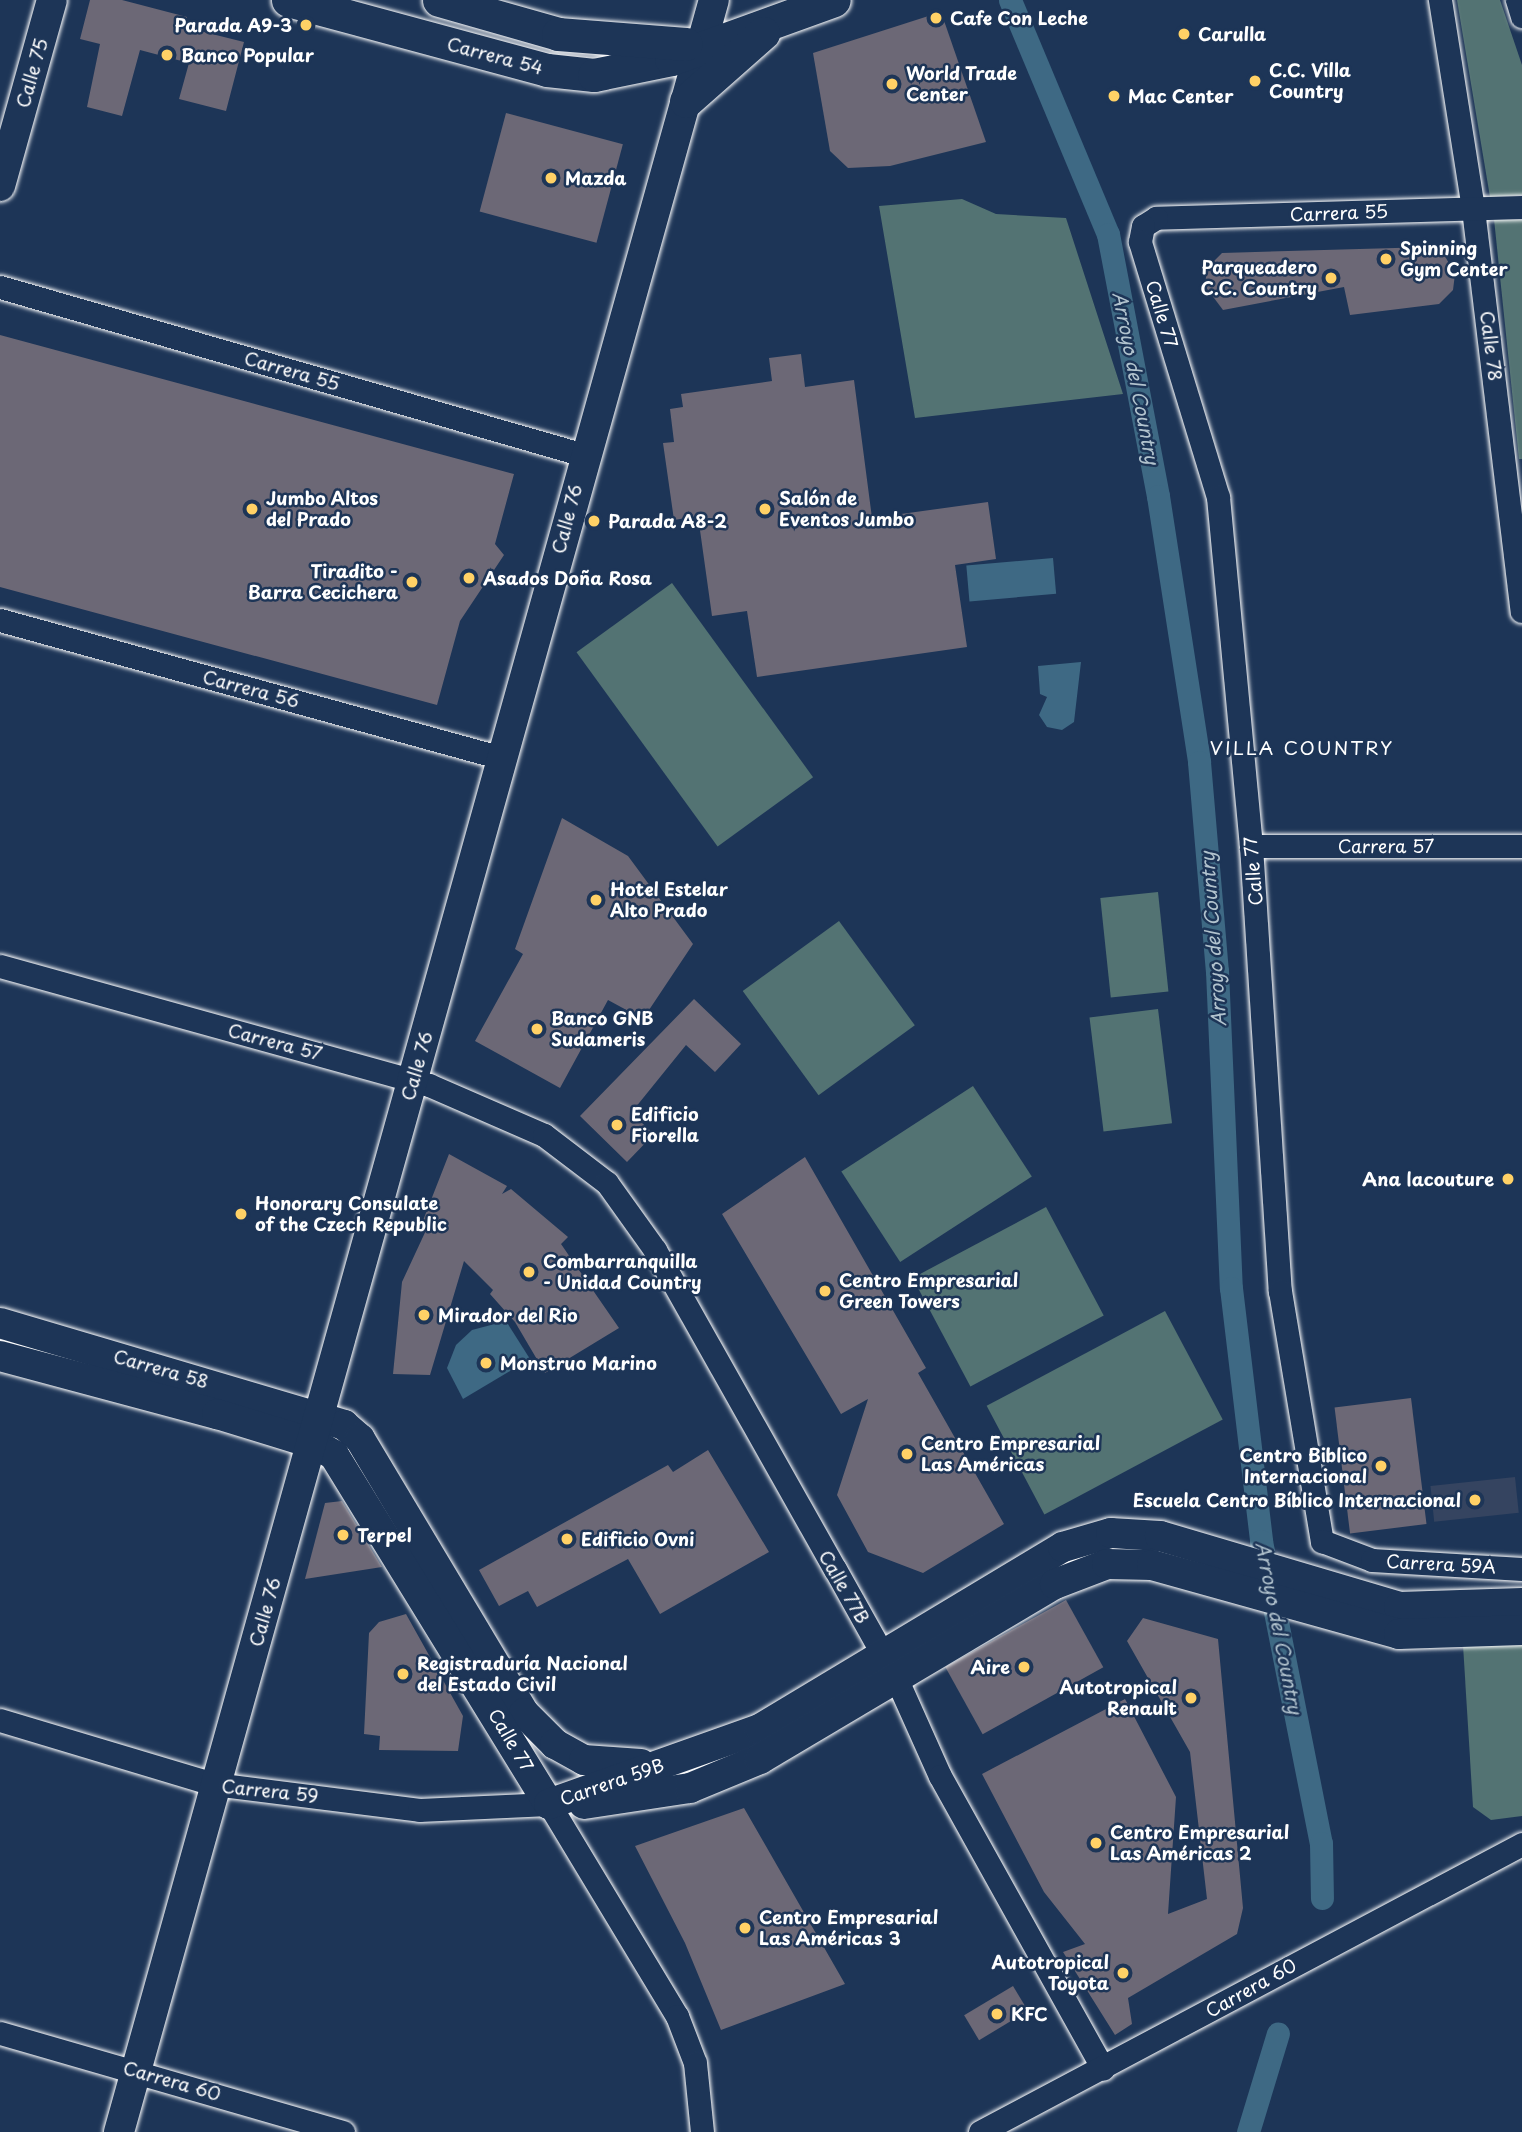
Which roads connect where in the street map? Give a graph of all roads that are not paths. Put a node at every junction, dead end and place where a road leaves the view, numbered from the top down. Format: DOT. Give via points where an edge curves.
graph roads {
  1 [pos="52,0"];
  2 [pos="288,0"];
  3 [pos="439,0"];
  4 [pos="714,0"];
  5 [pos="834,0"];
  6 [pos="1440,0"];
  7 [pos="1517,0"];
  8 [pos="350,8"];
  9 [pos="1522,16"];
  10 [pos="784,17"];
  11 [pos="702,45"];
  12 [pos="686,101"];
  13 [pos="0,186"];
  14 [pos="1522,207"];
  15 [pos="1473,209"];
  16 [pos="1156,218"];
  17 [pos="0,287"];
  18 [pos="584,455"];
  19 [pos="1515,475"];
  20 [pos="1522,611"];
  21 [pos="0,620"];
  22 [pos="502,758"];
  23 [pos="1251,846"];
  24 [pos="1522,846"];
  25 [pos="0,966"];
  26 [pos="414,1081"];
  27 [pos="544,1135"];
  28 [pos="0,1323"];
  29 [pos="45,1337"];
  30 [pos="26,1363"];
  31 [pos="319,1430"];
  32 [pos="1322,1541"];
  33 [pos="1522,1569"];
  34 [pos="1235,1573"];
  35 [pos="1522,1603"];
  36 [pos="1522,1630"];
  37 [pos="891,1670"];
  38 [pos="0,1720"];
  39 [pos="670,1762"];
  40 [pos="214,1784"];
  41 [pos="549,1804"];
  42 [pos="1522,1844"];
  43 [pos="0,2033"];
  44 [pos="1103,2069"];
  45 [pos="134,2070"];
  46 [pos="120,2132"];
  47 [pos="344,2132"];
  48 [pos="702,2132"];
  49 [pos="980,2132"];
  1 -- 13 [label="street, Calle 75"];
  2 -- 8 [label="main road, Carrera 54"];
  3 -- 11 [label="main road, Carrera 54" via="558,34"];
  4 -- 11 [label="street, Calle 76"];
  5 -- 10 [label="main road, Carrera 54"];
  6 -- 15 [label="street, Calle 78"];
  7 -- 9 [label="street"];
  8 -- 11 [label="main road, Carrera 54" via="547,70 594,75 636,70"];
  10 -- 11 [label="main road, Carrera 54"];
  10 -- 12 [label="main road"];
  11 -- 12 [label="street, Calle 76"];
  12 -- 18 [label="street, Calle 76"];
  14 -- 15 [label="street, Carrera 55"];
  15 -- 16 [label="street, Carrera 55"];
  15 -- 19 [label="street, Calle 78"];
  16 -- 23 [label="street, Calle 77" via="1143,226 1140,242 1218,497"];
  17 -- 18 [label="street, Carrera 55"];
  18 -- 22 [label="street, Calle 76"];
  19 -- 20 [label="street, Calle 78"];
  21 -- 22 [label="street, Carrera 56"];
  22 -- 26 [label="street, Calle 76"];
  23 -- 24 [label="street, Carrera 57"];
  23 -- 32 [label="street, Calle 77" via="1280,1291"];
  25 -- 26 [label="street, Carrera 57"];
  26 -- 27 [label="street, Carrera 57" via="495,1110"];
  26 -- 31 [label="street, Calle 76" via="345,1315"];
  27 -- 37 [label="street, Calle 77B" via="607,1183 655,1250"];
  28 -- 29 [label="street, Carrera 58"];
  29 -- 30 [label="street"];
  29 -- 31 [label="street, Carrera 58"];
  30 -- 31 [label="street, Carrera 58"];
  31 -- 39 [label="street, Calle 77" via="360,1439 524,1713 555,1744 584,1760 620,1766"];
  31 -- 40 [label="street, Calle 76"];
  31 -- 41 [label="street, Calle 77"];
  32 -- 33 [label="street, Carrera 59A" via="1372,1560"];
  34 -- 35 [label="street, Carrera 59B" via="1302,1578 1399,1607"];
  34 -- 36 [label="street, Carrera 59B" via="1303,1608 1399,1633"];
  34 -- 37 [label="street, Carrera 59B" via="1107,1564 1055,1584"];
  37 -- 39 [label="street, Carrera 59B" via="760,1730"];
  37 -- 41 [label="street, Carrera 59B" via="760,1759 690,1788 602,1804"];
  37 -- 44 [label="street, Calle 77B" via="940,1776"];
  38 -- 40 [label="street, Carrera 59"];
  39 -- 41 [label="street, Carrera 59B"];
  40 -- 41 [label="street, Carrera 59" via="419,1810"];
  40 -- 45 [label="street, Calle 76"];
  41 -- 48 [label="street, Calle 77" via="677,2016 695,2063"];
  42 -- 44 [label="street, Carrera 60" via="1464,1871"];
  43 -- 45 [label="street, Carrera 60"];
  44 -- 49 [label="street, Carrera 60"];
  45 -- 46 [label="street, Calle 76"];
  45 -- 47 [label="street, Carrera 60"];
}
